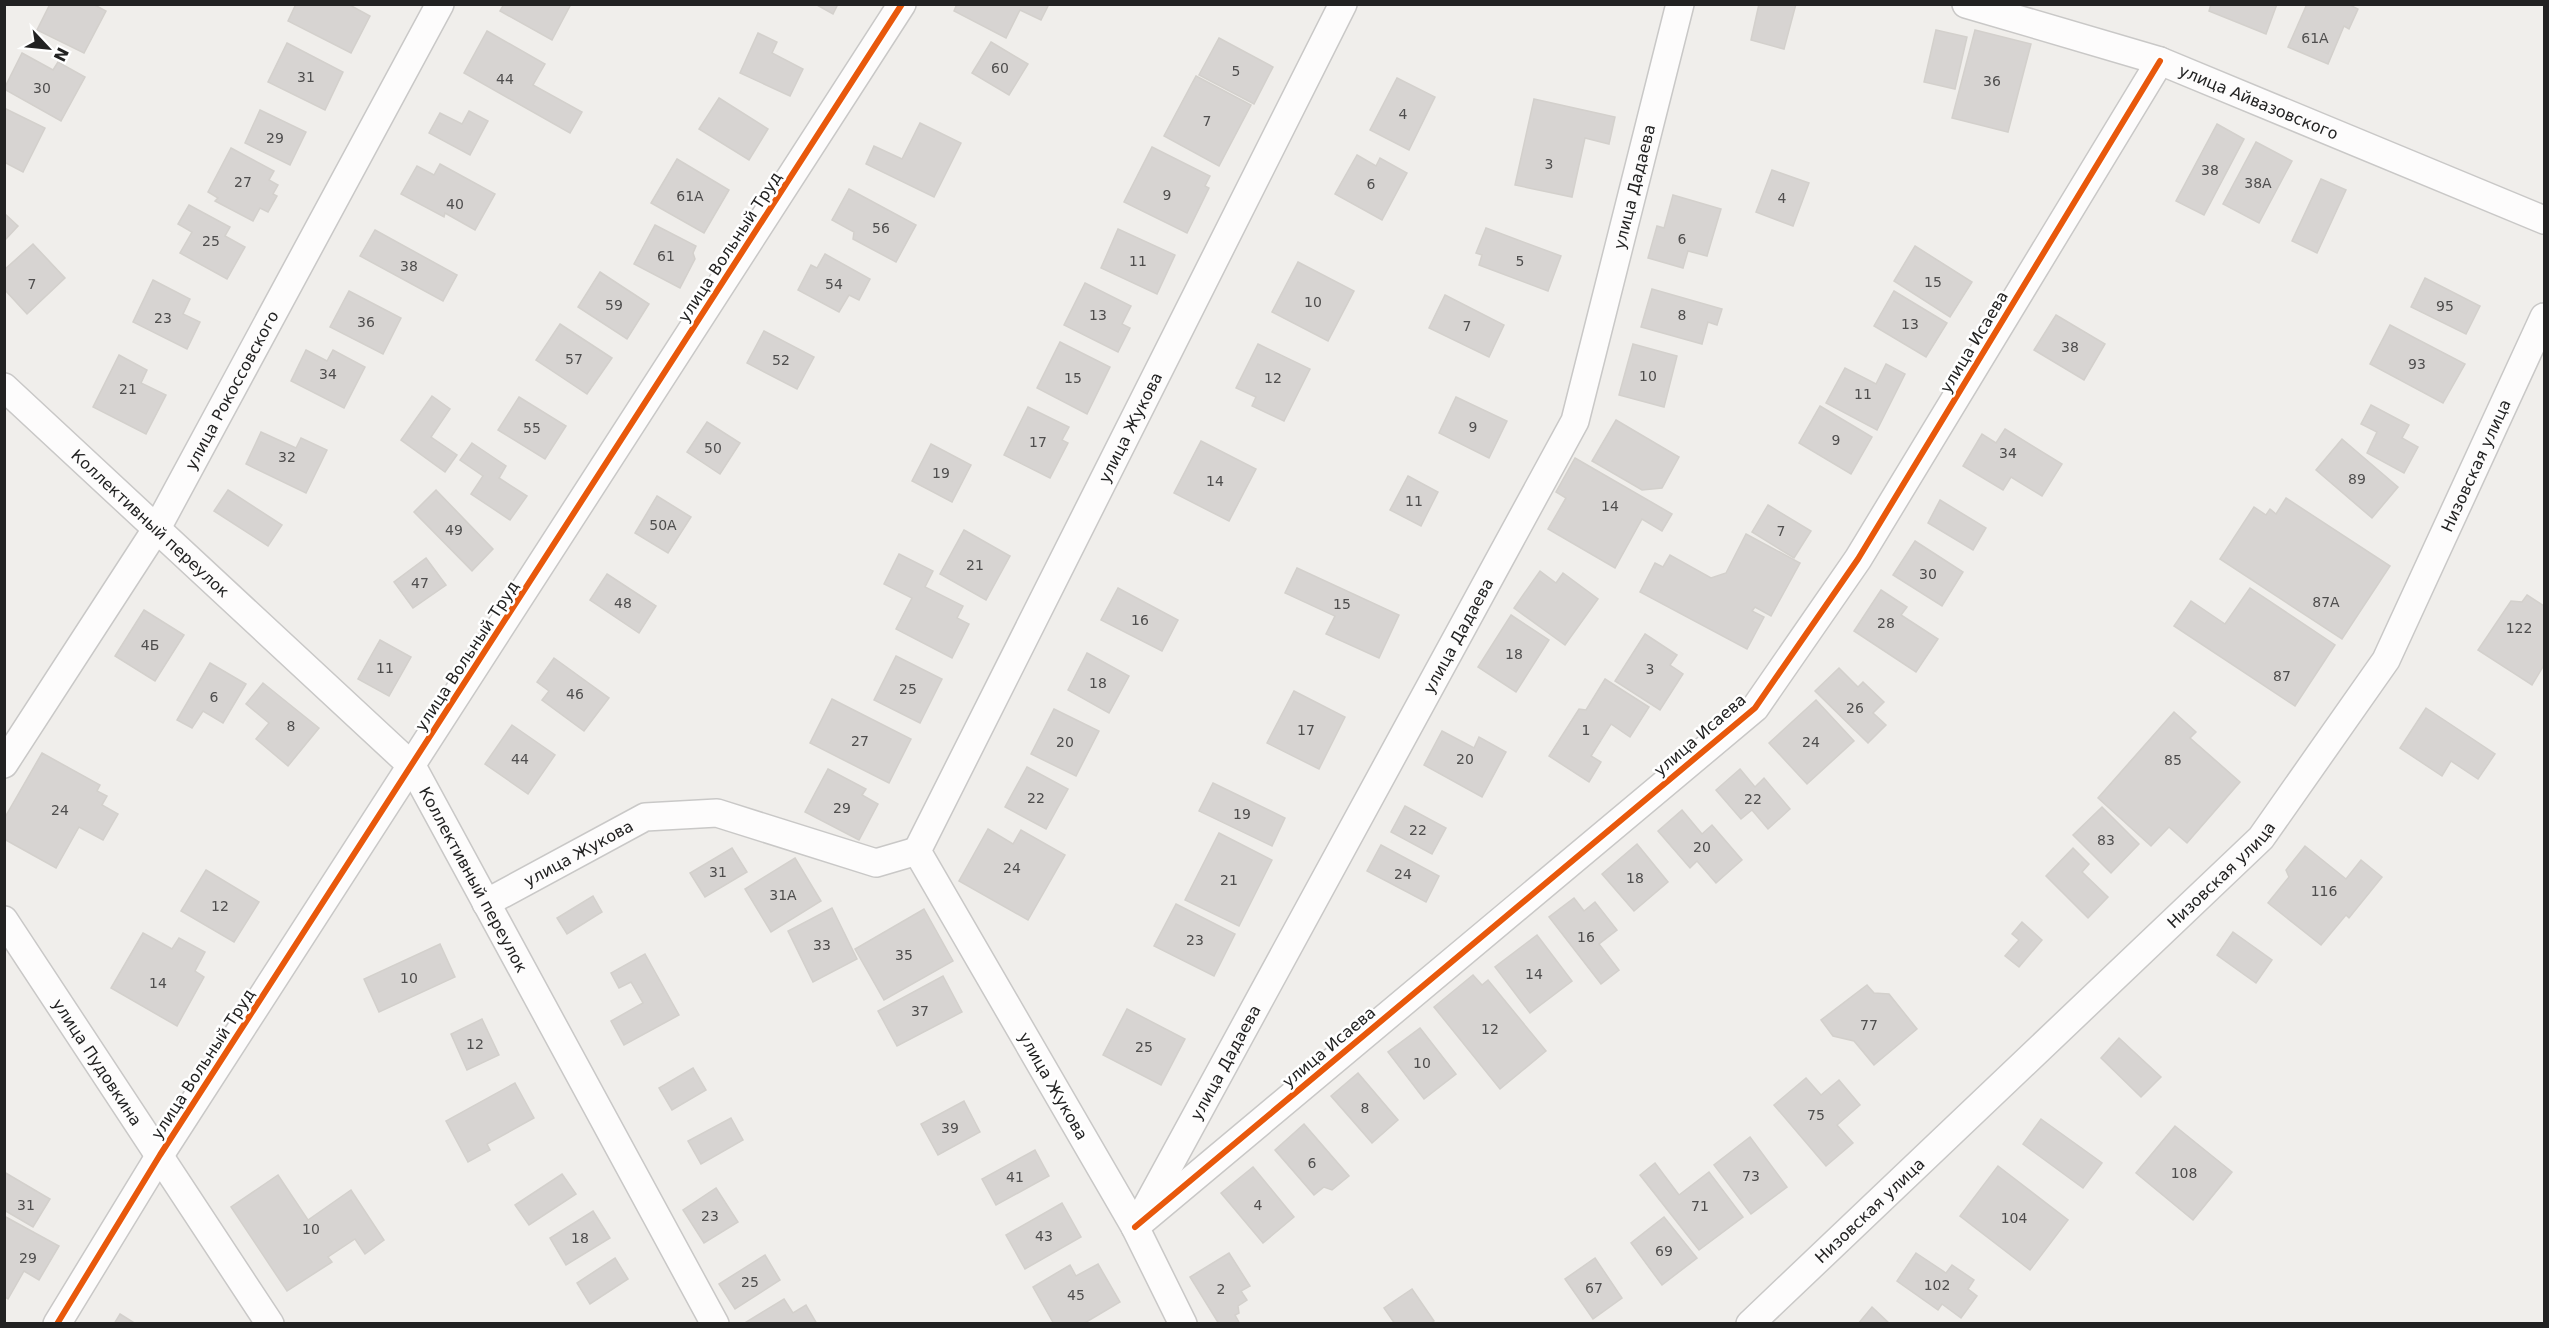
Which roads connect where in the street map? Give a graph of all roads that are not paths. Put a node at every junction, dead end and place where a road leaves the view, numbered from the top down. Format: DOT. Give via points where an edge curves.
graph roads {
  1 [pos="440,4"];
  2 [pos="902,4"];
  3 [pos="1343,4"];
  4 [pos="1680,4"];
  5 [pos="1966,4"];
  6 [pos="2160,61"];
  7 [pos="2544,220"];
  8 [pos="2544,317"];
  9 [pos="4,387"];
  10 [pos="157,528"];
  11 [pos="4,764"];
  12 [pos="412,766"];
  13 [pos="917,851"];
  14 [pos="486,903"];
  15 [pos="4,920"];
  16 [pos="160,1155"];
  17 [pos="1135,1227"];
  18 [pos="57,1323"];
  19 [pos="270,1323"];
  20 [pos="715,1323"];
  21 [pos="1183,1323"];
  22 [pos="1750,1323"];
  1 -- 10 [label="street, улица Рокоссовского"];
  2 -- 12 [label="street, улица Вольный Труд"];
  3 -- 13 [label="street, улица Жукова"];
  4 -- 17 [label="street, улица Дадаева" via="1575,421"];
  5 -- 6 [label="street, улица Айвазовского"];
  6 -- 7 [label="street, улица Айвазовского"];
  6 -- 17 [label="street, улица Исаева" via="1858,560 1755,708"];
  8 -- 22 [label="street, Низовская улица" via="2386,660 2261,838"];
  9 -- 10 [label="street, Коллективный переулок"];
  10 -- 11 [label="street, улица Рокоссовского"];
  10 -- 12 [label="street, Коллективный переулок"];
  12 -- 14 [label="street, Коллективный переулок"];
  12 -- 16 [label="street, улица Вольный Труд"];
  13 -- 14 [label="street, улица Жукова" via="876,863 717,813 645,817"];
  13 -- 17 [label="street, улица Жукова"];
  14 -- 20 [label="street, Коллективный переулок"];
  15 -- 16 [label="street, улица Пудовкина"];
  16 -- 18 [label="street, улица Вольный Труд"];
  16 -- 19 [label="street, улица Пудовкина"];
  17 -- 21 [label="street, улица Жукова"];
}
